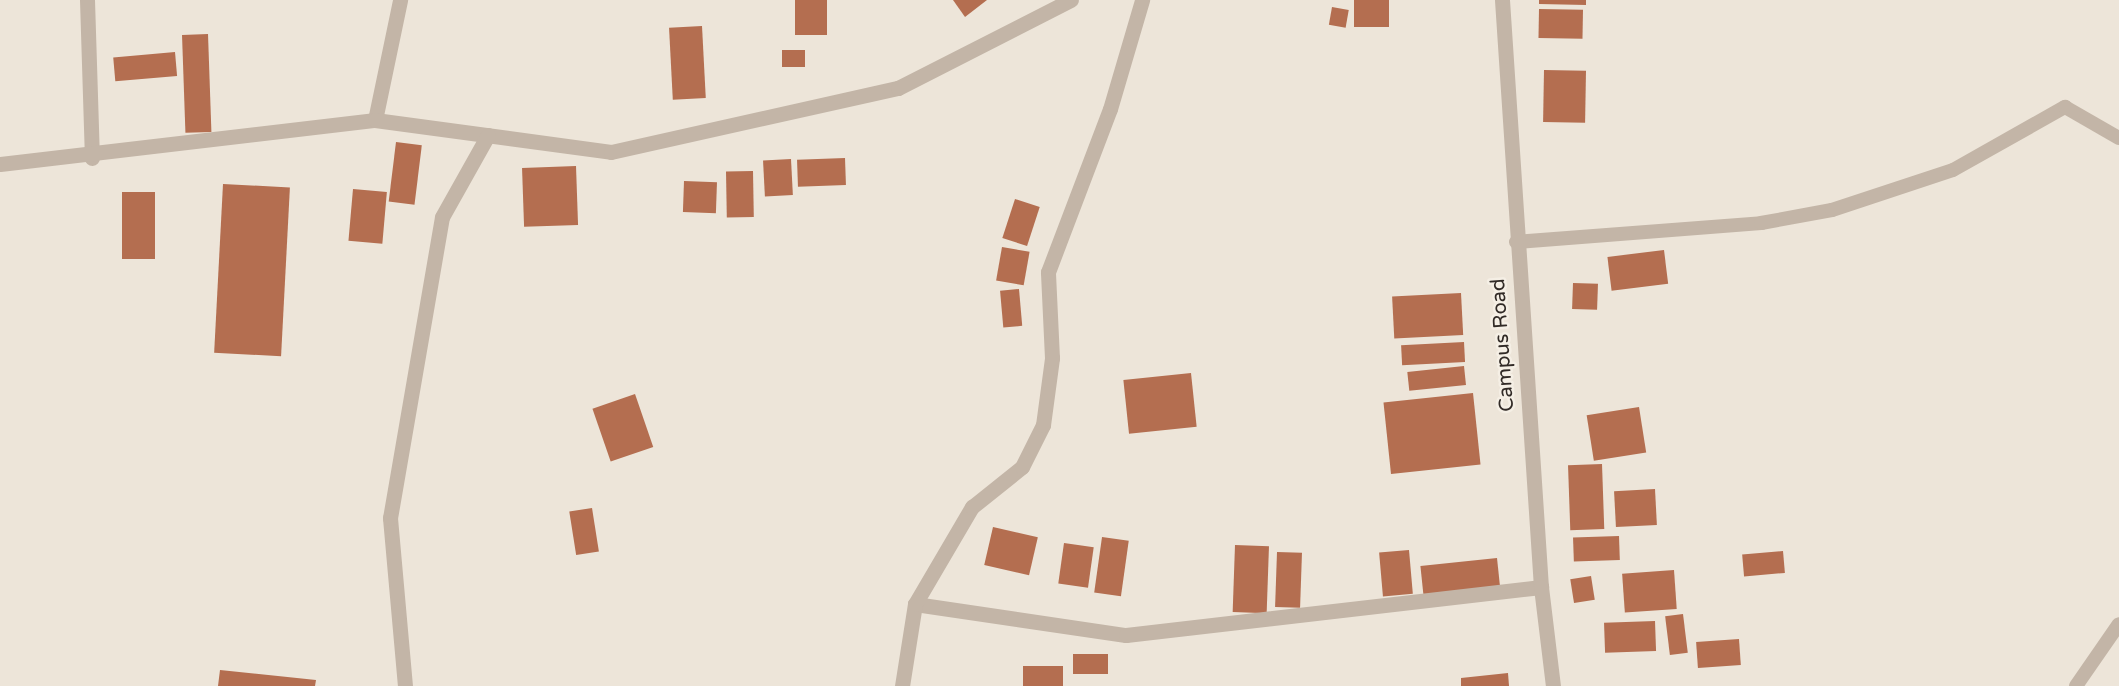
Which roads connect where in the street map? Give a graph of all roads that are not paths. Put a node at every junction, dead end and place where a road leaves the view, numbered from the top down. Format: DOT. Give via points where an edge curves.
graph roads {
  1 [pos="87,0"];
  2 [pos="400,0"];
  3 [pos="1071,0"];
  4 [pos="1142,0"];
  5 [pos="1502,0"];
  6 [pos="375,120"];
  7 [pos="488,135"];
  8 [pos="2119,138"];
  9 [pos="92,158"];
  10 [pos="0,164"];
  11 [pos="1516,242"];
  12 [pos="1541,587"];
  13 [pos="915,604"];
  14 [pos="2119,624"];
  15 [pos="405,686"];
  16 [pos="902,686"];
  17 [pos="1553,686"];
  18 [pos="2076,686"];
  1 -- 9 [label="street"];
  2 -- 6 [label="street"];
  3 -- 7 [label="street" via="898,88 610,152"];
  4 -- 13 [label="street" via="1110,110 1048,272 1052,358 1043,425 1022,466 972,507"];
  5 -- 11 [label="street, Campus Road"];
  6 -- 7 [label="street"];
  6 -- 9 [label="street"];
  7 -- 15 [label="street" via="442,217 390,518"];
  8 -- 11 [label="lane" via="2064,107 1953,170 1832,210 1761,223"];
  9 -- 10 [label="street"];
  11 -- 12 [label="street, Campus Road"];
  12 -- 13 [label="street" via="1126,635"];
  12 -- 17 [label="street, Campus Road"];
  13 -- 16 [label="street"];
  14 -- 18 [label="lane"];
}
